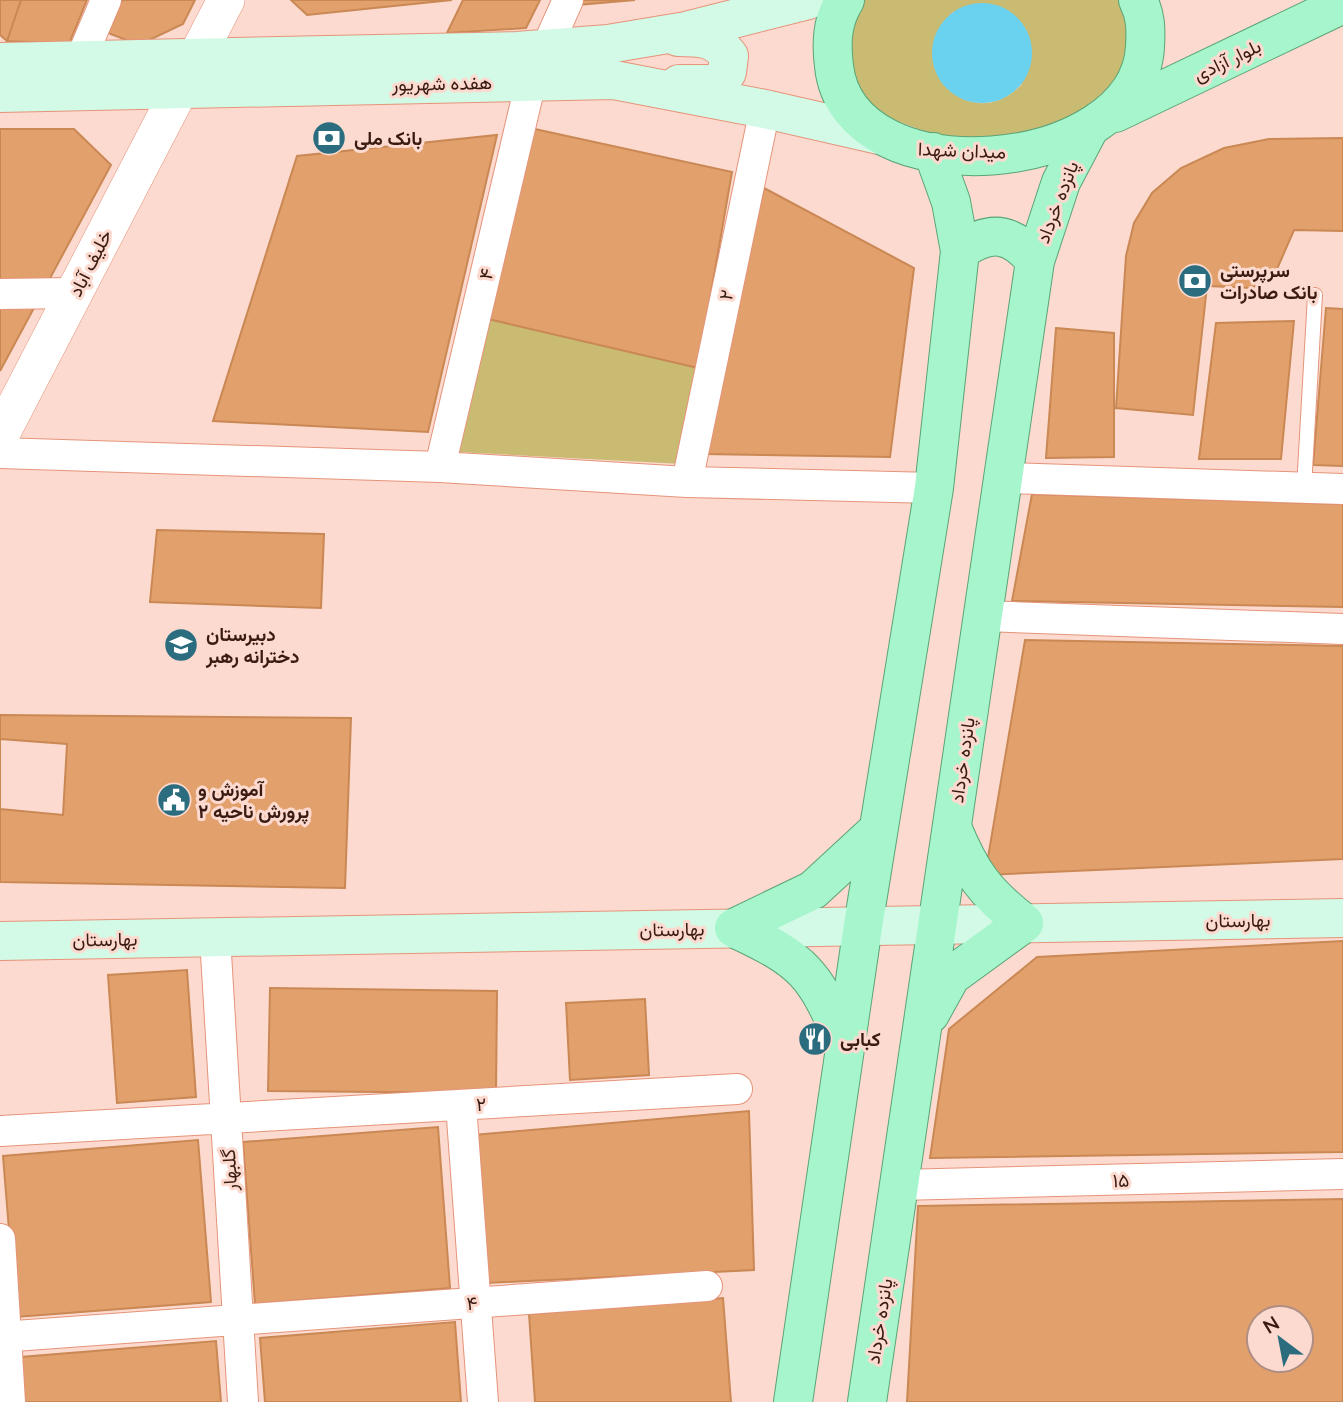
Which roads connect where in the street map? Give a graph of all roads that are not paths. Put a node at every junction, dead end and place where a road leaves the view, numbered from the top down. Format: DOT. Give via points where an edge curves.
graph roads {
  1 [pos="106,0"];
  2 [pos="226,0"];
  3 [pos="568,0"];
  4 [pos="808,0"];
  5 [pos="845,0"];
  6 [pos="1138,0"];
  7 [pos="1343,4"];
  8 [pos="656,36"];
  9 [pos="80,61"];
  10 [pos="0,62"];
  11 [pos="539,65"];
  12 [pos="188,74"];
  13 [pos="614,80"];
  14 [pos="0,93"];
  15 [pos="765,109"];
  16 [pos="1100,121"];
  17 [pos="879,135"];
  18 [pos="933,152"];
  19 [pos="960,251"];
  20 [pos="1035,261"];
  21 [pos="74,293"];
  22 [pos="0,294"];
  23 [pos="1315,295"];
  24 [pos="8,404"];
  25 [pos="0,436"];
  26 [pos="0,453"];
  27 [pos="440,467"];
  28 [pos="1005,478"];
  29 [pos="687,482"];
  30 [pos="934,488"];
  31 [pos="1304,488"];
  32 [pos="1343,489"];
  33 [pos="984,616"];
  34 [pos="1343,629"];
  35 [pos="953,827"];
  36 [pos="878,830"];
  37 [pos="1343,918"];
  38 [pos="1024,923"];
  39 [pos="938,925"];
  40 [pos="863,926"];
  41 [pos="734,928"];
  42 [pos="215,937"];
  43 [pos="0,941"];
  44 [pos="922,1031"];
  45 [pos="845,1045"];
  46 [pos="737,1089"];
  47 [pos="461,1105"];
  48 [pos="226,1118"];
  49 [pos="0,1131"];
  50 [pos="1343,1174"];
  51 [pos="899,1185"];
  52 [pos="0,1239"];
  53 [pos="707,1286"];
  54 [pos="477,1303"];
  55 [pos="238,1320"];
  56 [pos="3,1337"];
  57 [pos="10,1402"];
  58 [pos="243,1402"];
  59 [pos="483,1402"];
  60 [pos="793,1402"];
  61 [pos="867,1402"];
  1 -- 9 [label="street"];
  2 -- 12 [label="street, خلیف آباد"];
  3 -- 11 [label="street, ۴"];
  4 -- 8 [label="main road, هفده شهریور"];
  5 -- 17 [label="main road, میدان شهدا" via="835,15 835,80 851,111"];
  6 -- 16 [label="main road, میدان شهدا" via="1147,23 1139,77"];
  7 -- 16 [label="main road, بلوار آزادی"];
  8 -- 11 [label="main road, هفده شهریور" via="608,44"];
  8 -- 13 [label="main road" via="705,37 720,44 729,56 727,72 718,84 705,85"];
  9 -- 10 [label="main road, هفده شهریور"];
  9 -- 12 [label="main road, هفده شهریور"];
  11 -- 12 [label="main road, هفده شهریور"];
  11 -- 13 [label="main road, هفده شهریور"];
  11 -- 27 [label="street, ۴"];
  12 -- 14 [label="main road, هفده شهریور"];
  12 -- 21 [label="street, خلیف آباد"];
  13 -- 15 [label="main road, هفده شهریور"];
  15 -- 17 [label="main road, هفده شهریور"];
  15 -- 29 [label="street, ۲"];
  16 -- 18 [label="main road, میدان شهدا" via="1052,144 1021,151 992,155"];
  16 -- 20 [label="main road, پانزده خرداد" via="1061,182"];
  17 -- 18 [label="main road, میدان شهدا" via="906,148"];
  18 -- 19 [label="main road" via="951,202"];
  19 -- 20 [label="main road" via="974,240 1009,238"];
  19 -- 30 [label="main road"];
  20 -- 28 [label="main road, پانزده خرداد"];
  21 -- 22 [label="street"];
  21 -- 24 [label="street, خلیف آباد"];
  23 -- 31 [label="lane"];
  24 -- 25 [label="street, خلیف آباد"];
  26 -- 27 [label="street"];
  27 -- 29 [label="street"];
  28 -- 31 [label="street"];
  28 -- 33 [label="main road, پانزده خرداد"];
  29 -- 30 [label="street"];
  30 -- 36 [label="main road"];
  31 -- 32 [label="street"];
  33 -- 34 [label="street"];
  33 -- 35 [label="main road, پانزده خرداد"];
  35 -- 38 [label="main road" via="967,865"];
  35 -- 39 [label="main road, پانزده خرداد"];
  36 -- 40 [label="main road"];
  36 -- 41 [label="main road" via="813,890"];
  37 -- 38 [label="main road, بهارستان"];
  38 -- 39 [label="main road, بهارستان"];
  38 -- 44 [label="main road" via="951,976"];
  39 -- 40 [label="main road, بهارستان"];
  39 -- 44 [label="main road, پانزده خرداد"];
  40 -- 41 [label="main road, بهارستان"];
  40 -- 45 [label="main road"];
  41 -- 42 [label="main road, بهارستان"];
  41 -- 45 [label="main road" via="799,963 824,999"];
  42 -- 43 [label="main road, بهارستان"];
  42 -- 48 [label="street, گلبهار"];
  44 -- 51 [label="main road, پانزده خرداد"];
  45 -- 60 [label="main road"];
  46 -- 47 [label="street, ۲"];
  47 -- 48 [label="street, ۲"];
  47 -- 54 [label="street"];
  48 -- 49 [label="street, ۲"];
  48 -- 55 [label="street, گلبهار"];
  50 -- 51 [label="street, ۱۵"];
  51 -- 61 [label="main road, پانزده خرداد"];
  52 -- 56 [label="street"];
  53 -- 54 [label="street, ۴"];
  54 -- 55 [label="street, ۴"];
  54 -- 59 [label="street"];
  55 -- 56 [label="street, ۴"];
  55 -- 58 [label="street, گلبهار"];
  56 -- 57 [label="street"];
}
